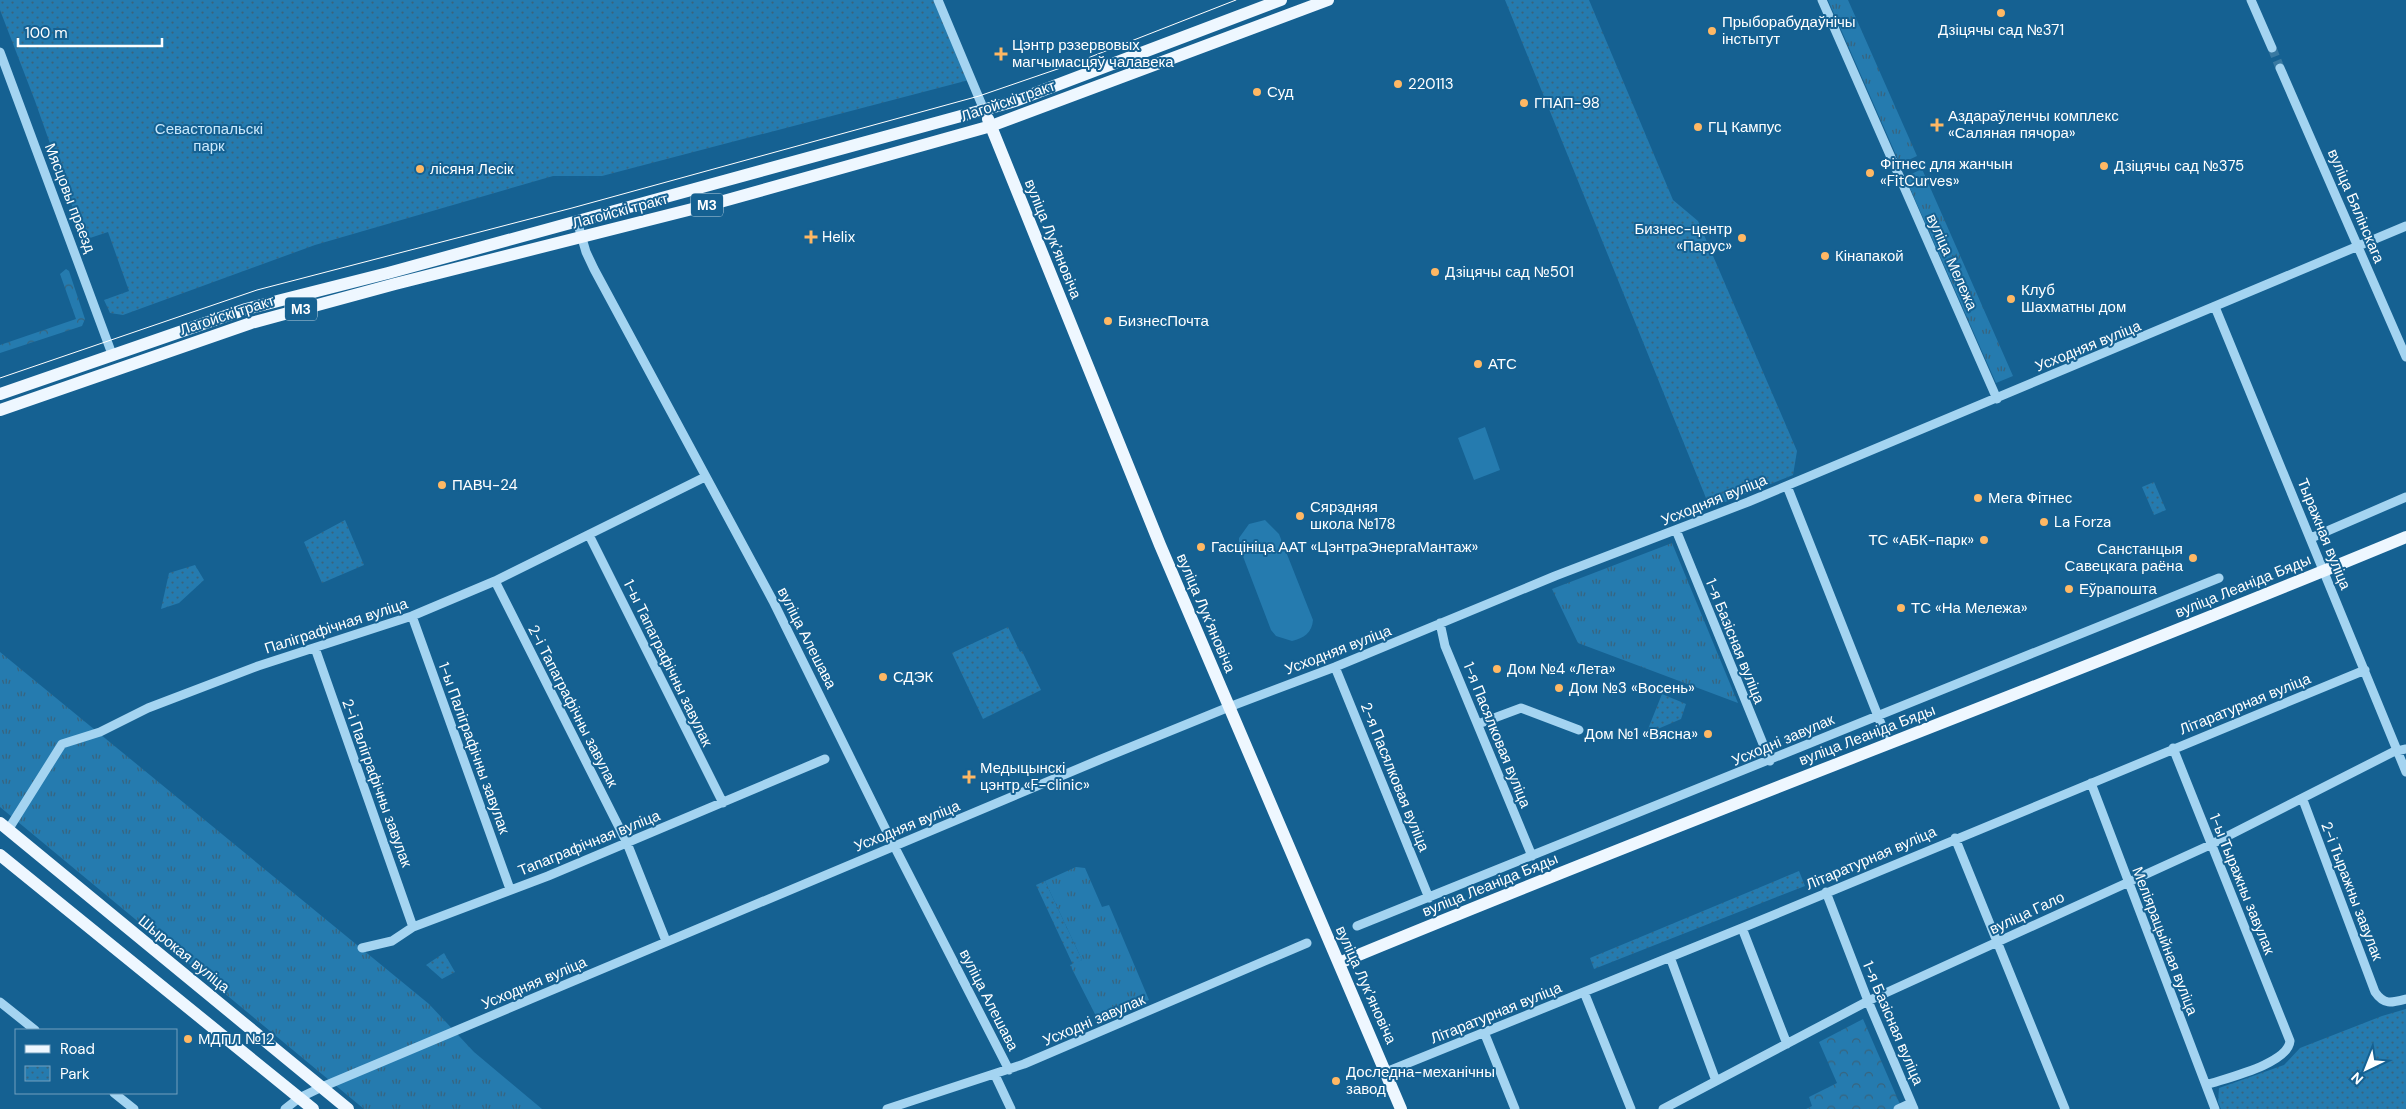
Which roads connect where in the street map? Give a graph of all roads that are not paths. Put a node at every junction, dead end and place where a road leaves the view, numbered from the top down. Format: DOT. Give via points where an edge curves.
graph roads {
  1 [pos="938,0"];
  2 [pos="1282,0"];
  3 [pos="1328,0"];
  4 [pos="1822,0"];
  5 [pos="2251,0"];
  6 [pos="2272,48"];
  7 [pos="0,52"];
  8 [pos="2280,68"];
  9 [pos="984,110"];
  10 [pos="991,126"];
  11 [pos="577,221"];
  12 [pos="2406,226"];
  13 [pos="581,238"];
  14 [pos="2358,246"];
  15 [pos="2215,307"];
  16 [pos="112,354"];
  17 [pos="2406,357"];
  18 [pos="118,368"];
  19 [pos="0,394"];
  20 [pos="1997,399"];
  21 [pos="0,410"];
  22 [pos="704,477"];
  23 [pos="1787,486"];
  24 [pos="2406,497"];
  25 [pos="1676,530"];
  26 [pos="589,535"];
  27 [pos="2406,537"];
  28 [pos="2311,538"];
  29 [pos="2324,570"];
  30 [pos="2219,578"];
  31 [pos="495,580"];
  32 [pos="412,616"];
  33 [pos="1440,623"];
  34 [pos="314,648"];
  35 [pos="1335,667"];
  36 [pos="2366,670"];
  37 [pos="1229,707"];
  38 [pos="1878,714"];
  39 [pos="1478,724"];
  40 [pos="1579,730"];
  41 [pos="1889,744"];
  42 [pos="2173,748"];
  43 [pos="2402,750"];
  44 [pos="826,759"];
  45 [pos="1770,761"];
  46 [pos="2406,772"];
  47 [pos="2092,783"];
  48 [pos="2303,800"];
  49 [pos="723,803"];
  50 [pos="4,827"];
  51 [pos="1955,838"];
  52 [pos="627,843"];
  53 [pos="2210,845"];
  54 [pos="894,847"];
  55 [pos="0,854"];
  56 [pos="1532,856"];
  57 [pos="2128,882"];
  58 [pos="510,889"];
  59 [pos="1826,892"];
  60 [pos="1429,898"];
  61 [pos="1357,926"];
  62 [pos="414,927"];
  63 [pos="1742,928"];
  64 [pos="666,941"];
  65 [pos="1998,942"];
  66 [pos="1307,944"];
  67 [pos="362,948"];
  68 [pos="1670,957"];
  69 [pos="1339,963"];
  70 [pos="1584,992"];
  71 [pos="2406,999"];
  72 [pos="1868,1001"];
  73 [pos="0,1002"];
  74 [pos="34,1029"];
  75 [pos="1484,1032"];
  76 [pos="1787,1044"];
  77 [pos="1009,1070"];
  78 [pos="1386,1072"];
  79 [pos="995,1075"];
  80 [pos="1716,1081"];
  81 [pos="2206,1085"];
  82 [pos="322,1087"];
  83 [pos="115,1094"];
  84 [pos="299,1098"];
  85 [pos="1912,1106"];
  86 [pos="134,1109"];
  87 [pos="285,1109"];
  88 [pos="313,1109"];
  89 [pos="348,1109"];
  90 [pos="887,1109"];
  91 [pos="1011,1109"];
  92 [pos="1401,1109"];
  93 [pos="1515,1109"];
  94 [pos="1630,1109"];
  95 [pos="1662,1109"];
  96 [pos="1898,1109"];
  97 [pos="2065,1109"];
  98 [pos="2215,1109"];
  1 -- 9 [label="street"];
  2 -- 9 [label="main road, Лагойскі тракт / М3"];
  3 -- 10 [label="main road, Лагойскі тракт / М3"];
  4 -- 20 [label="street, вуліца Мележа"];
  5 -- 6 [label="street"];
  7 -- 16 [label="street, Мясцовы праезд"];
  8 -- 14 [label="street, вуліца Бялінскага"];
  9 -- 10 [label="main road, вуліца Лукʼяновіча"];
  9 -- 11 [label="main road, Лагойскі тракт / М3"];
  10 -- 13 [label="main road, Лагойскі тракт / М3"];
  10 -- 37 [label="main road, вуліца Лукʼяновіча" via="1128,468"];
  11 -- 13 [label="street, вуліца Алешава"];
  11 -- 16 [label="main road, Лагойскі тракт / М3" via="246,309"];
  12 -- 14 [label="street, Усходняя вуліца"];
  13 -- 18 [label="main road, Лагойскі тракт / М3" via="251,323"];
  13 -- 22 [label="street, вуліца Алешава" via="594,269"];
  14 -- 15 [label="street, Усходняя вуліца"];
  14 -- 17 [label="street, вуліца Бялінскага"];
  15 -- 20 [label="street, Усходняя вуліца"];
  15 -- 28 [label="street, Тыражная вуліца"];
  16 -- 18 [label="main road"];
  16 -- 19 [label="main road, Лагойскі тракт / М3"];
  18 -- 21 [label="main road, Лагойскі тракт / М3"];
  20 -- 23 [label="street, Усходняя вуліца"];
  22 -- 26 [label="street, Паліграфічная вуліца"];
  22 -- 54 [label="street, вуліца Алешава" via="777,608"];
  23 -- 25 [label="street, Усходняя вуліца"];
  23 -- 38 [label="street"];
  24 -- 28 [label="street"];
  25 -- 33 [label="street, Усходняя вуліца"];
  25 -- 45 [label="street, 1-я Базісная вуліца"];
  26 -- 31 [label="street, Паліграфічная вуліца"];
  26 -- 49 [label="street, 1-ы Тапаграфічны завулак"];
  27 -- 29 [label="main road, вуліца Леаніда Бяды"];
  28 -- 29 [label="street, Тыражная вуліца"];
  29 -- 36 [label="street, Тыражная вуліца"];
  29 -- 41 [label="main road, вуліца Леаніда Бяды"];
  30 -- 38 [label="street, Усходні завулак"];
  31 -- 32 [label="street, Паліграфічная вуліца"];
  31 -- 52 [label="street, 2-і Тапаграфічны завулак"];
  32 -- 34 [label="street, Паліграфічная вуліца"];
  32 -- 58 [label="street, 1-ы Паліграфічны завулак"];
  33 -- 35 [label="street, Усходняя вуліца"];
  33 -- 39 [label="street, 1-я Пасялковая вуліца" via="1445,646"];
  34 -- 50 [label="street, Паліграфічная вуліца" via="148,708 100,732 62,744"];
  34 -- 62 [label="street, 2-і Паліграфічны завулак"];
  35 -- 37 [label="street, Усходняя вуліца"];
  35 -- 60 [label="street, 2-я Пасялковая вуліца"];
  36 -- 42 [label="street, Літаратурная вуліца"];
  36 -- 43 [label="street, Тыражная вуліца"];
  37 -- 54 [label="street, Усходняя вуліца"];
  37 -- 69 [label="main road, вуліца Лукʼяновіча"];
  38 -- 41 [label="street"];
  38 -- 45 [label="street, Усходні завулак"];
  39 -- 40 [label="street" via="1521,708"];
  39 -- 56 [label="street, 1-я Пасялковая вуліца"];
  41 -- 69 [label="main road, вуліца Леаніда Бяды"];
  42 -- 47 [label="street, Літаратурная вуліца"];
  42 -- 53 [label="street, 1-ы Тыражны завулак"];
  43 -- 46 [label="street, Тыражная вуліца"];
  43 -- 48 [label="street, вуліца Гало"];
  44 -- 49 [label="street, Тапаграфічная вуліца"];
  45 -- 56 [label="street, Усходні завулак"];
  47 -- 51 [label="street, Літаратурная вуліца"];
  47 -- 57 [label="street, Меліярацыйная вуліца"];
  48 -- 53 [label="street, вуліца Гало"];
  48 -- 71 [label="street, 2-і Тыражны завулак" via="2375,992 2386,1003"];
  49 -- 52 [label="street, Тапаграфічная вуліца"];
  50 -- 82 [label="main road, Шырокая вуліца"];
  51 -- 59 [label="street, Літаратурная вуліца"];
  51 -- 65 [label="street"];
  52 -- 58 [label="street, Тапаграфічная вуліца"];
  52 -- 64 [label="street, 2-і Тапаграфічны завулак"];
  53 -- 57 [label="street, вуліца Гало"];
  53 -- 81 [label="street, 1-ы Тыражны завулак" via="2287,1029 2290,1046 2281,1056"];
  54 -- 64 [label="street, Усходняя вуліца"];
  54 -- 77 [label="street, вуліца Алешава"];
  55 -- 84 [label="main road"];
  56 -- 60 [label="street, Усходні завулак"];
  57 -- 65 [label="street, вуліца Гало"];
  57 -- 81 [label="street, Меліярацыйная вуліца"];
  58 -- 62 [label="street, Тапаграфічная вуліца"];
  59 -- 63 [label="street, Літаратурная вуліца"];
  59 -- 72 [label="street, 1-я Базісная вуліца"];
  60 -- 61 [label="street, Усходні завулак"];
  62 -- 67 [label="street, Тапаграфічная вуліца" via="392,941"];
  63 -- 68 [label="street, Літаратурная вуліца"];
  63 -- 76 [label="street"];
  64 -- 82 [label="street, Усходняя вуліца"];
  65 -- 72 [label="street, вуліца Гало"];
  65 -- 97 [label="street"];
  66 -- 77 [label="street, Усходні завулак"];
  68 -- 70 [label="street, Літаратурная вуліца"];
  68 -- 80 [label="street"];
  69 -- 78 [label="main road, вуліца Лукʼяновіча"];
  70 -- 75 [label="street, Літаратурная вуліца"];
  70 -- 94 [label="street"];
  72 -- 76 [label="street, вуліца Гало"];
  72 -- 85 [label="street, 1-я Базісная вуліца"];
  73 -- 74 [label="street"];
  75 -- 78 [label="street, Літаратурная вуліца"];
  75 -- 93 [label="street"];
  76 -- 80 [label="street, вуліца Гало"];
  77 -- 79 [label="street, Усходні завулак"];
  78 -- 92 [label="main road, вуліца Лукʼяновіча"];
  79 -- 90 [label="street, Усходні завулак"];
  79 -- 91 [label="street"];
  80 -- 95 [label="street, вуліца Гало"];
  81 -- 98 [label="street, Меліярацыйная вуліца"];
  82 -- 84 [label="street, Усходняя вуліца"];
  82 -- 89 [label="main road, Шырокая вуліца"];
  83 -- 86 [label="street"];
  84 -- 87 [label="street, Усходняя вуліца"];
  84 -- 88 [label="main road"];
  85 -- 96 [label="street"];
}
